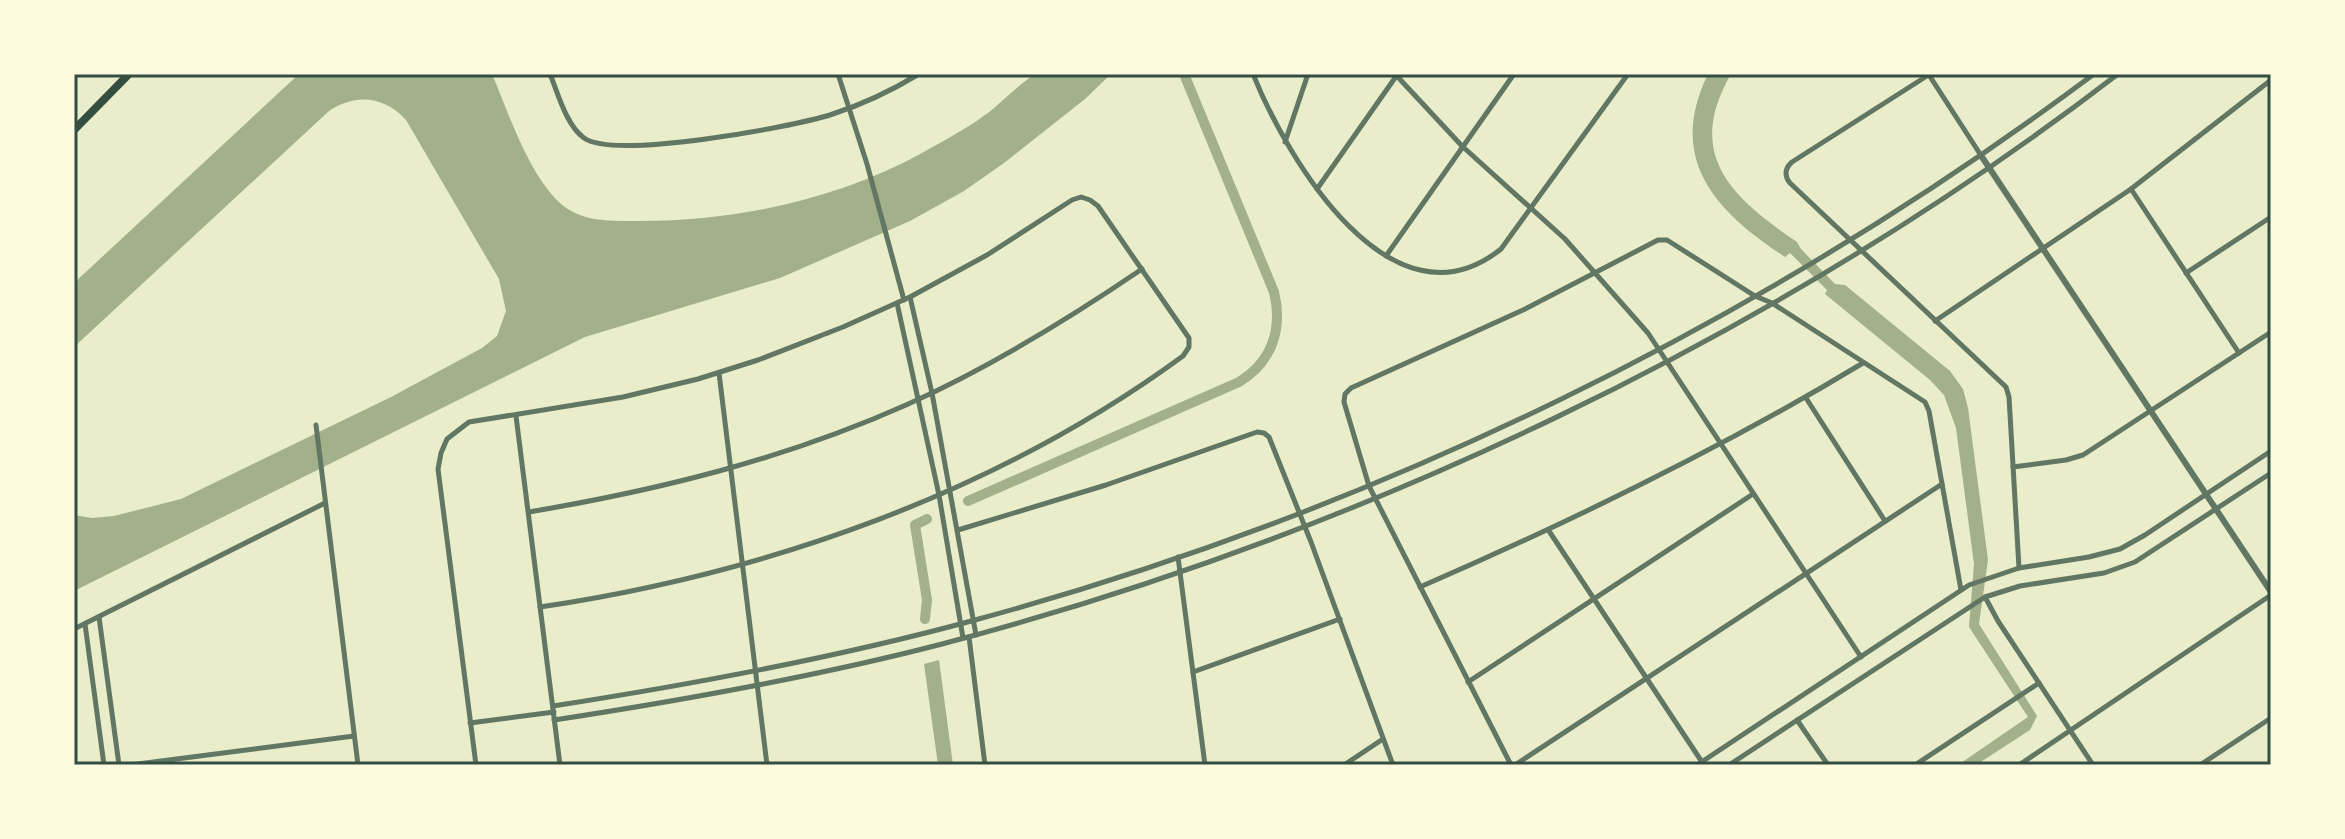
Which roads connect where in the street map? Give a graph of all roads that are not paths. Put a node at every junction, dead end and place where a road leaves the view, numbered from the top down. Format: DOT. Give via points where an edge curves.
graph roads {
  1 [pos="129,74"];
  2 [pos="550,74"];
  3 [pos="838,74"];
  4 [pos="919,74"];
  5 [pos="1253,74"];
  6 [pos="1308,74"];
  7 [pos="1514,74"];
  8 [pos="1628,74"];
  9 [pos="2094,74"];
  10 [pos="2118,74"];
  11 [pos="1396,75"];
  12 [pos="1930,75"];
  13 [pos="2271,80"];
  14 [pos="850,108"];
  15 [pos="74,130"];
  16 [pos="1284,143"];
  17 [pos="1462,146"];
  18 [pos="1982,157"];
  19 [pos="1989,168"];
  20 [pos="1317,189"];
  21 [pos="2131,189"];
  22 [pos="1531,207"];
  23 [pos="2271,217"];
  24 [pos="1850,240"];
  25 [pos="2044,250"];
  26 [pos="1860,251"];
  27 [pos="1386,256"];
  28 [pos="1142,269"];
  29 [pos="1596,272"];
  30 [pos="2186,273"];
  31 [pos="1755,296"];
  32 [pos="904,300"];
  33 [pos="1772,303"];
  34 [pos="1935,321"];
  35 [pos="2271,332"];
  36 [pos="1659,349"];
  37 [pos="2239,353"];
  38 [pos="1667,361"];
  39 [pos="1863,363"];
  40 [pos="719,373"];
  41 [pos="932,393"];
  42 [pos="1806,398"];
  43 [pos="919,399"];
  44 [pos="2151,410"];
  45 [pos="516,416"];
  46 [pos="316,425"];
  47 [pos="1721,444"];
  48 [pos="2271,451"];
  49 [pos="2013,467"];
  50 [pos="731,469"];
  51 [pos="2271,473"];
  52 [pos="1942,484"];
  53 [pos="1369,486"];
  54 [pos="951,490"];
  55 [pos="1753,494"];
  56 [pos="2206,494"];
  57 [pos="939,495"];
  58 [pos="1375,498"];
  59 [pos="325,503"];
  60 [pos="2216,509"];
  61 [pos="529,512"];
  62 [pos="1298,513"];
  63 [pos="1886,522"];
  64 [pos="1303,526"];
  65 [pos="958,530"];
  66 [pos="1549,531"];
  67 [pos="1178,557"];
  68 [pos="742,565"];
  69 [pos="2019,568"];
  70 [pos="1180,571"];
  71 [pos="1807,573"];
  72 [pos="1420,587"];
  73 [pos="1961,590"];
  74 [pos="2271,594"];
  75 [pos="1985,597"];
  76 [pos="1594,599"];
  77 [pos="540,607"];
  78 [pos="99,617"];
  79 [pos="1340,619"];
  80 [pos="974,621"];
  81 [pos="85,624"];
  82 [pos="960,624"];
  83 [pos="74,629"];
  84 [pos="969,636"];
  85 [pos="1861,657"];
  86 [pos="755,671"];
  87 [pos="1193,672"];
  88 [pos="1647,678"];
  89 [pos="1468,682"];
  90 [pos="2039,683"];
  91 [pos="757,685"];
  92 [pos="553,709"];
  93 [pos="2271,718"];
  94 [pos="554,720"];
  95 [pos="1797,720"];
  96 [pos="470,723"];
  97 [pos="2070,730"];
  98 [pos="354,736"];
  99 [pos="1383,739"];
  100 [pos="1699,763"];
  101 [pos="104,765"];
  102 [pos="119,765"];
  103 [pos="130,765"];
  104 [pos="358,765"];
  105 [pos="476,765"];
  106 [pos="560,765"];
  107 [pos="767,765"];
  108 [pos="985,765"];
  109 [pos="1205,765"];
  110 [pos="1344,765"];
  111 [pos="1393,765"];
  112 [pos="1513,765"];
  113 [pos="1729,765"];
  114 [pos="1828,765"];
  115 [pos="1915,765"];
  116 [pos="2019,765"];
  117 [pos="2093,765"];
  118 [pos="2200,765"];
  1 -- 15 [label="highway"];
  2 -- 14 [label="street" via="578,132 599,144 735,135"];
  3 -- 14 [label="street"];
  4 -- 14 [label="street"];
  5 -- 16 [label="street"];
  6 -- 16 [label="street"];
  7 -- 17 [label="street"];
  8 -- 22 [label="street"];
  9 -- 18 [label="street"];
  10 -- 19 [label="street"];
  11 -- 17 [label="street"];
  11 -- 20 [label="street"];
  12 -- 18 [label="street"];
  12 -- 24 [label="street" via="1787,168 1790,183"];
  13 -- 21 [label="street"];
  14 -- 32 [label="street"];
  16 -- 20 [label="street"];
  17 -- 22 [label="street"];
  17 -- 27 [label="street"];
  18 -- 19 [label="street"];
  18 -- 24 [label="street"];
  19 -- 25 [label="street"];
  19 -- 26 [label="street"];
  20 -- 27 [label="street"];
  21 -- 25 [label="street"];
  21 -- 30 [label="street"];
  22 -- 27 [label="street" via="1501,249 1472,268 1423,272"];
  22 -- 29 [label="street"];
  23 -- 30 [label="street"];
  24 -- 26 [label="street"];
  24 -- 31 [label="street"];
  25 -- 34 [label="street"];
  25 -- 44 [label="street"];
  26 -- 33 [label="street"];
  26 -- 34 [label="street"];
  28 -- 32 [label="street" via="1098,206 1081,197"];
  28 -- 41 [label="street" via="1066,319"];
  28 -- 54 [label="street" via="1187,333 1187,352 1075,424"];
  29 -- 31 [label="street" via="1664,239"];
  29 -- 36 [label="street"];
  29 -- 53 [label="street" via="1347,391 1344,402"];
  30 -- 37 [label="street"];
  31 -- 33 [label="street"];
  31 -- 36 [label="street"];
  32 -- 40 [label="street"];
  32 -- 41 [label="street"];
  32 -- 43 [label="street"];
  33 -- 38 [label="street"];
  33 -- 39 [label="street"];
  34 -- 49 [label="street" via="2006,387"];
  35 -- 37 [label="street"];
  36 -- 38 [label="street"];
  36 -- 53 [label="street"];
  37 -- 44 [label="street"];
  38 -- 47 [label="street"];
  38 -- 58 [label="street"];
  39 -- 42 [label="street"];
  39 -- 52 [label="street" via="1927,404"];
  40 -- 45 [label="street" via="594,404"];
  40 -- 50 [label="street"];
  41 -- 43 [label="street"];
  41 -- 54 [label="street"];
  42 -- 47 [label="street"];
  42 -- 63 [label="street"];
  43 -- 50 [label="street"];
  43 -- 57 [label="street"];
  44 -- 49 [label="street" via="2078,457"];
  44 -- 56 [label="street"];
  45 -- 61 [label="street"];
  45 -- 96 [label="street" via="465,423 447,439 439,462"];
  46 -- 59 [label="street"];
  47 -- 55 [label="street"];
  47 -- 66 [label="street"];
  48 -- 56 [label="street"];
  49 -- 69 [label="street"];
  50 -- 61 [label="street"];
  50 -- 68 [label="street"];
  51 -- 60 [label="street"];
  52 -- 63 [label="street"];
  52 -- 73 [label="street"];
  53 -- 58 [label="street"];
  53 -- 62 [label="street"];
  54 -- 57 [label="street"];
  54 -- 65 [label="street"];
  55 -- 71 [label="street"];
  55 -- 76 [label="street"];
  56 -- 60 [label="street"];
  56 -- 69 [label="street" via="2120,549"];
  57 -- 68 [label="street"];
  57 -- 82 [label="street"];
  58 -- 64 [label="street"];
  58 -- 72 [label="street"];
  59 -- 78 [label="street"];
  59 -- 98 [label="street"];
  60 -- 74 [label="street"];
  60 -- 75 [label="street" via="2120,568"];
  61 -- 77 [label="street"];
  62 -- 64 [label="street"];
  62 -- 65 [label="street" via="1269,437 1260,432"];
  62 -- 67 [label="street"];
  63 -- 71 [label="street"];
  64 -- 70 [label="street"];
  64 -- 79 [label="street"];
  65 -- 80 [label="street"];
  66 -- 72 [label="street"];
  66 -- 76 [label="street"];
  67 -- 70 [label="street"];
  67 -- 80 [label="street"];
  68 -- 77 [label="street"];
  68 -- 86 [label="street"];
  69 -- 73 [label="street"];
  70 -- 84 [label="street"];
  70 -- 87 [label="street"];
  71 -- 85 [label="street"];
  71 -- 88 [label="street"];
  72 -- 89 [label="street"];
  73 -- 85 [label="street"];
  74 -- 97 [label="street"];
  75 -- 90 [label="street"];
  75 -- 95 [label="street"];
  76 -- 88 [label="street"];
  76 -- 89 [label="street"];
  77 -- 92 [label="street"];
  78 -- 81 [label="street"];
  78 -- 102 [label="street"];
  79 -- 87 [label="street"];
  79 -- 99 [label="street"];
  80 -- 82 [label="street"];
  80 -- 84 [label="street"];
  81 -- 83 [label="street"];
  81 -- 101 [label="street"];
  82 -- 84 [label="street"];
  82 -- 86 [label="street"];
  84 -- 91 [label="street"];
  84 -- 108 [label="street"];
  85 -- 100 [label="street"];
  86 -- 91 [label="street"];
  86 -- 92 [label="street"];
  87 -- 109 [label="street"];
  88 -- 100 [label="street"];
  88 -- 112 [label="street"];
  89 -- 112 [label="street"];
  90 -- 97 [label="street"];
  90 -- 115 [label="street"];
  91 -- 94 [label="street"];
  91 -- 107 [label="street"];
  92 -- 94 [label="street"];
  92 -- 96 [label="street"];
  93 -- 118 [label="street"];
  94 -- 106 [label="street"];
  95 -- 113 [label="street"];
  95 -- 114 [label="street"];
  96 -- 105 [label="street"];
  97 -- 116 [label="street"];
  97 -- 117 [label="street"];
  98 -- 103 [label="street"];
  98 -- 104 [label="street"];
  99 -- 110 [label="street"];
  99 -- 111 [label="street"];
}
